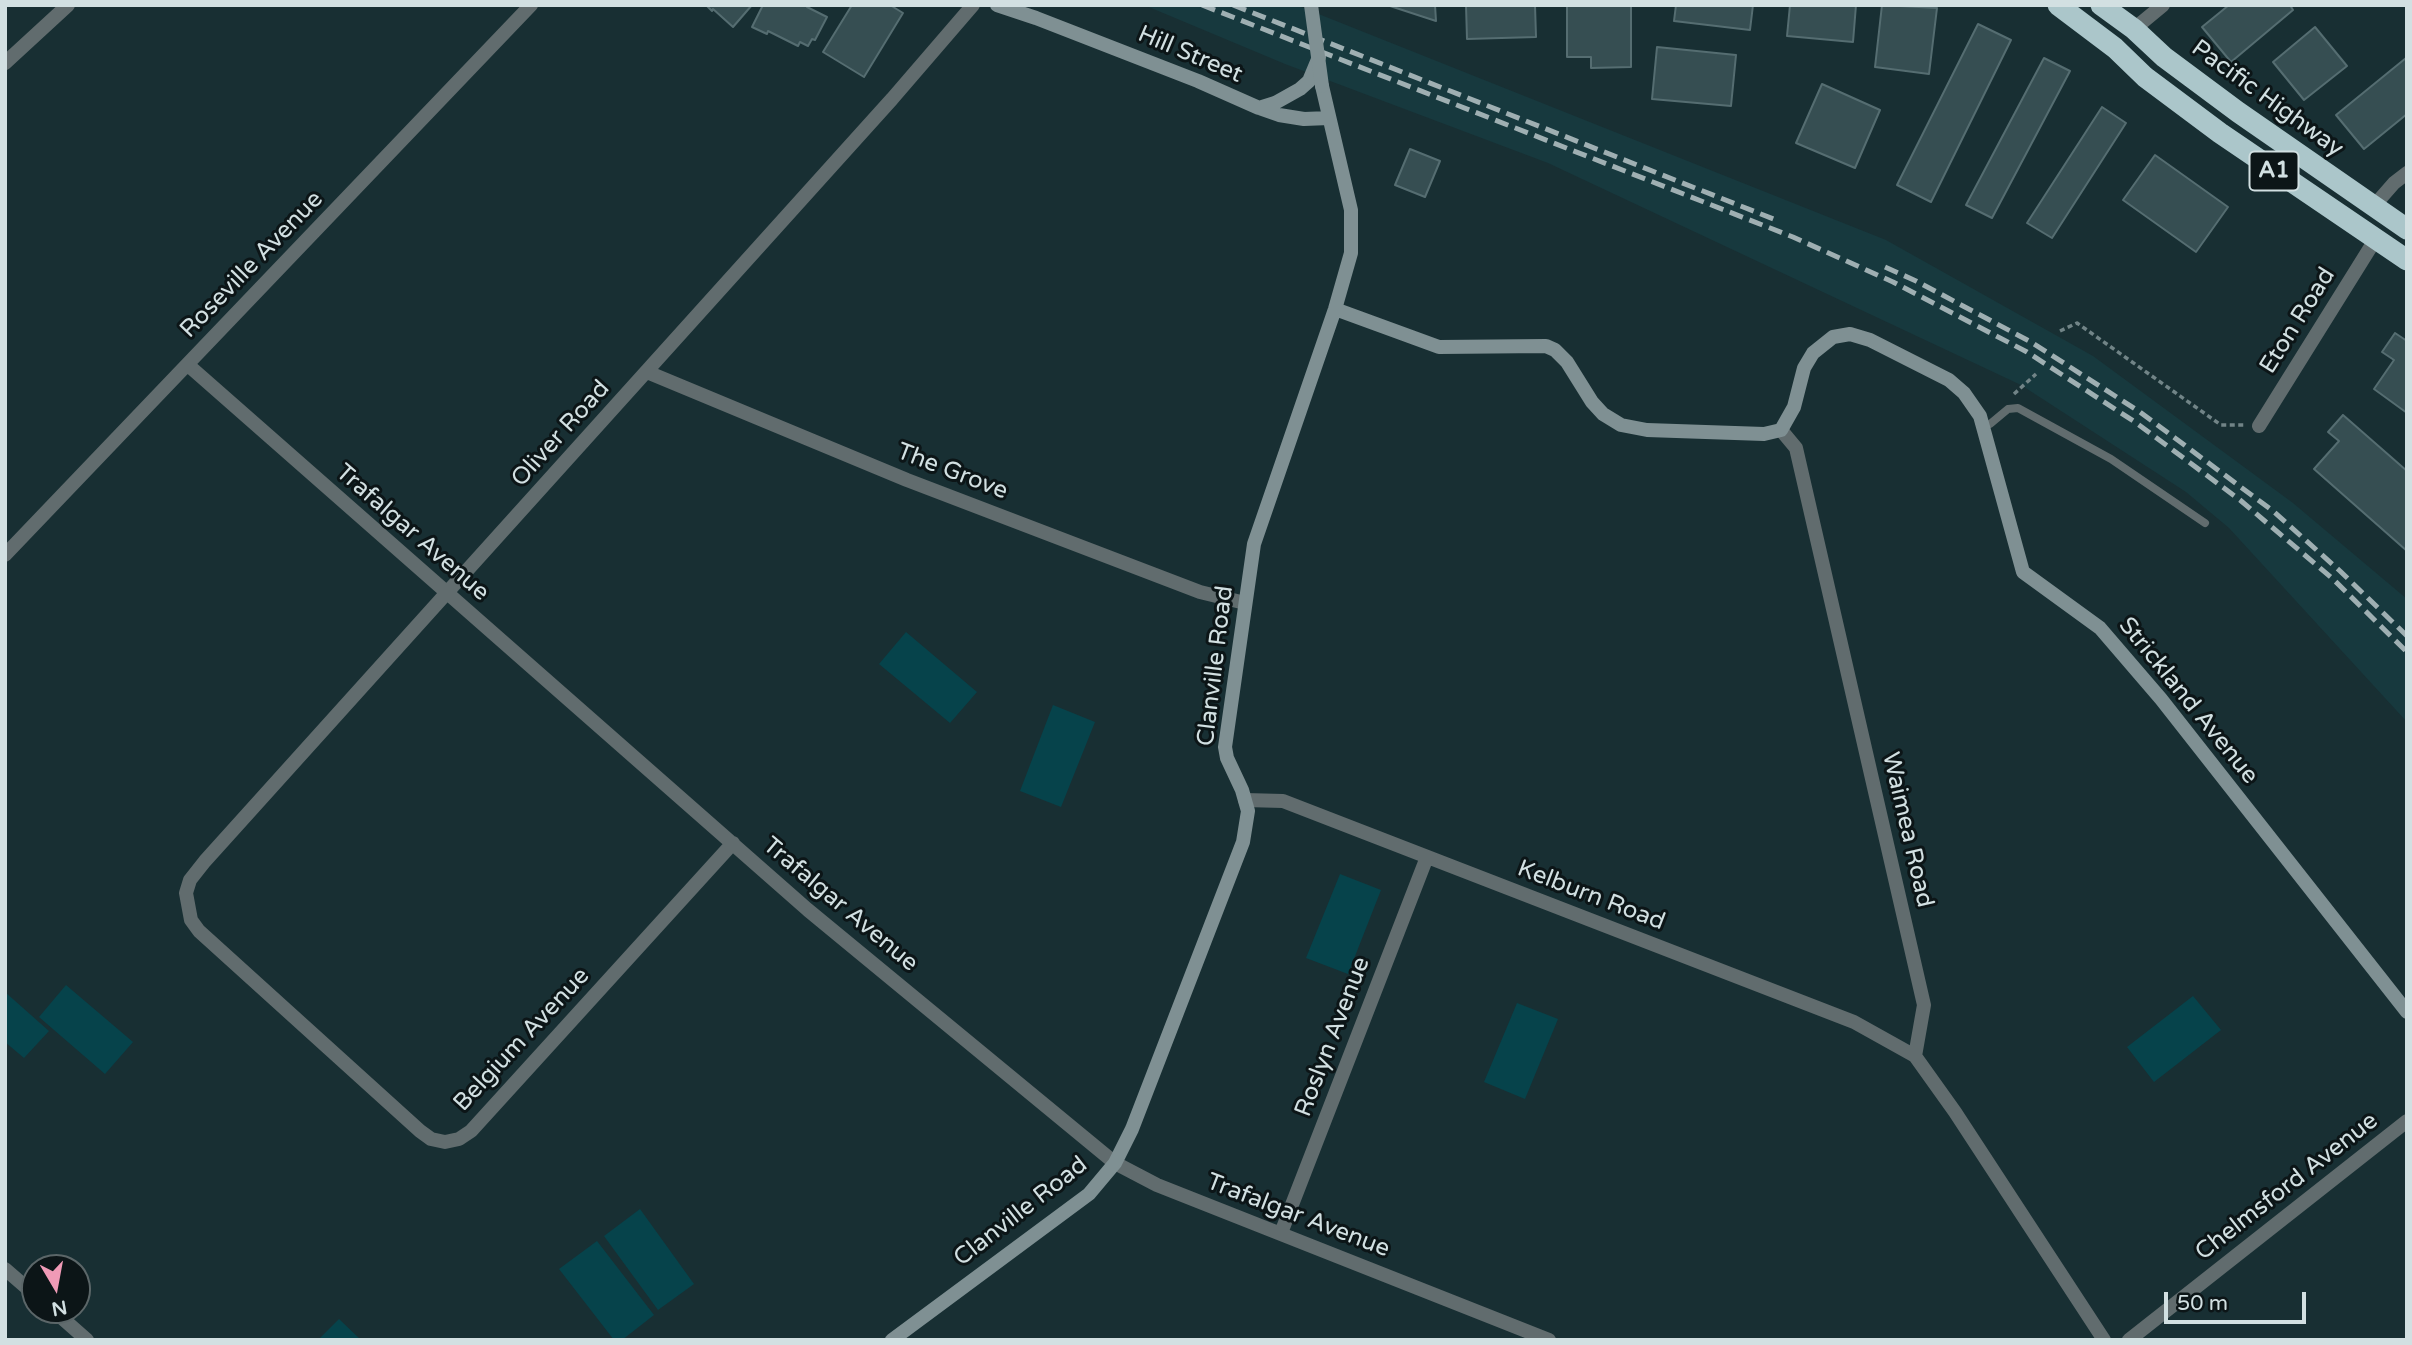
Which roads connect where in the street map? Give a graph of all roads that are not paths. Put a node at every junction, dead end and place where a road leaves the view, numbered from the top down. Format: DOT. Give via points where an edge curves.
graph roads {
  1 [pos="68,5"];
  2 [pos="531,5"];
  3 [pos="973,5"];
  4 [pos="997,5"];
  5 [pos="1311,5"];
  6 [pos="2058,5"];
  7 [pos="2101,5"];
  8 [pos="2163,5"];
  9 [pos="2134,29"];
  10 [pos="5,63"];
  11 [pos="1316,83"];
  12 [pos="1259,108"];
  13 [pos="1329,118"];
  14 [pos="2407,173"];
  15 [pos="2373,207"];
  16 [pos="2407,229"];
  17 [pos="2375,240"];
  18 [pos="2407,260"];
  19 [pos="1335,309"];
  20 [pos="188,365"];
  21 [pos="646,372"];
  22 [pos="1983,425"];
  23 [pos="2259,425"];
  24 [pos="1782,430"];
  25 [pos="2205,523"];
  26 [pos="11,539"];
  27 [pos="5,555"];
  28 [pos="447,594"];
  29 [pos="1245,603"];
  30 [pos="1245,800"];
  31 [pos="733,844"];
  32 [pos="1427,857"];
  33 [pos="186,893"];
  34 [pos="2407,1012"];
  35 [pos="1915,1056"];
  36 [pos="2407,1121"];
  37 [pos="1115,1163"];
  38 [pos="1281,1233"];
  39 [pos="5,1269"];
  40 [pos="21,1282"];
  41 [pos="69,1324"];
  42 [pos="88,1340"];
  43 [pos="892,1340"];
  44 [pos="1549,1340"];
  45 [pos="2104,1340"];
  46 [pos="2129,1340"];
  1 -- 10 [label="street"];
  2 -- 20 [label="street, Roseville Avenue"];
  3 -- 21 [label="street, Oliver Road"];
  4 -- 12 [label="street, Hill Street"];
  5 -- 11 [label="street, Clanville Road, bridge" via="1319,57"];
  6 -- 17 [label="highway, A1" via="2220,133"];
  7 -- 9 [label="highway, Pacific Highway / A1"];
  8 -- 9 [label="street"];
  9 -- 15 [label="highway, Pacific Highway / A1" via="2164,57"];
  11 -- 12 [label="street"];
  11 -- 13 [label="street, Clanville Road"];
  12 -- 13 [label="street, Hill Street" via="1279,115"];
  13 -- 19 [label="street, Clanville Road" via="1353,232"];
  14 -- 15 [label="street"];
  15 -- 16 [label="highway, Pacific Highway / A1"];
  17 -- 18 [label="highway, A1"];
  17 -- 23 [label="street, Eton Road"];
  19 -- 24 [label="street" via="1438,347 1537,345 1555,350 1597,408 1621,425 1764,434"];
  19 -- 29 [label="street, Clanville Road" via="1254,544"];
  20 -- 26 [label="street, Roseville Avenue"];
  20 -- 28 [label="street, Trafalgar Avenue"];
  21 -- 28 [label="street, Oliver Road"];
  21 -- 29 [label="street, The Grove" via="907,480 1200,592"];
  22 -- 24 [label="street, Strickland Avenue" via="1964,393 1950,380 1850,334 1833,337 1813,353"];
  22 -- 25 [label="lane" via="2018,408 2111,459"];
  22 -- 34 [label="street, Strickland Avenue" via="2023,572 2100,628"];
  24 -- 35 [label="street, Waimea Road" via="1796,447 1924,1005"];
  26 -- 27 [label="street, Roseville Avenue"];
  28 -- 31 [label="street, Trafalgar Avenue"];
  28 -- 33 [label="street, Oliver Road" via="205,861"];
  29 -- 30 [label="street, Clanville Road" via="1225,747"];
  30 -- 32 [label="street, Kelburn Road" via="1283,800"];
  30 -- 37 [label="street, Clanville Road" via="1248,821 1243,842"];
  31 -- 33 [label="street, Belgium Avenue" via="471,1131 445,1142 420,1131 199,932 191,920"];
  31 -- 37 [label="street, Trafalgar Avenue"];
  32 -- 35 [label="street, Kelburn Road" via="1854,1022"];
  32 -- 38 [label="street, Roslyn Avenue"];
  35 -- 45 [label="street"];
  36 -- 46 [label="street, Chelmsford Avenue"];
  37 -- 38 [label="street, Trafalgar Avenue" via="1157,1185"];
  37 -- 43 [label="street, Clanville Road" via="1089,1194"];
  38 -- 44 [label="street, Trafalgar Avenue"];
  39 -- 40 [label="street"];
  41 -- 42 [label="street"];
}
